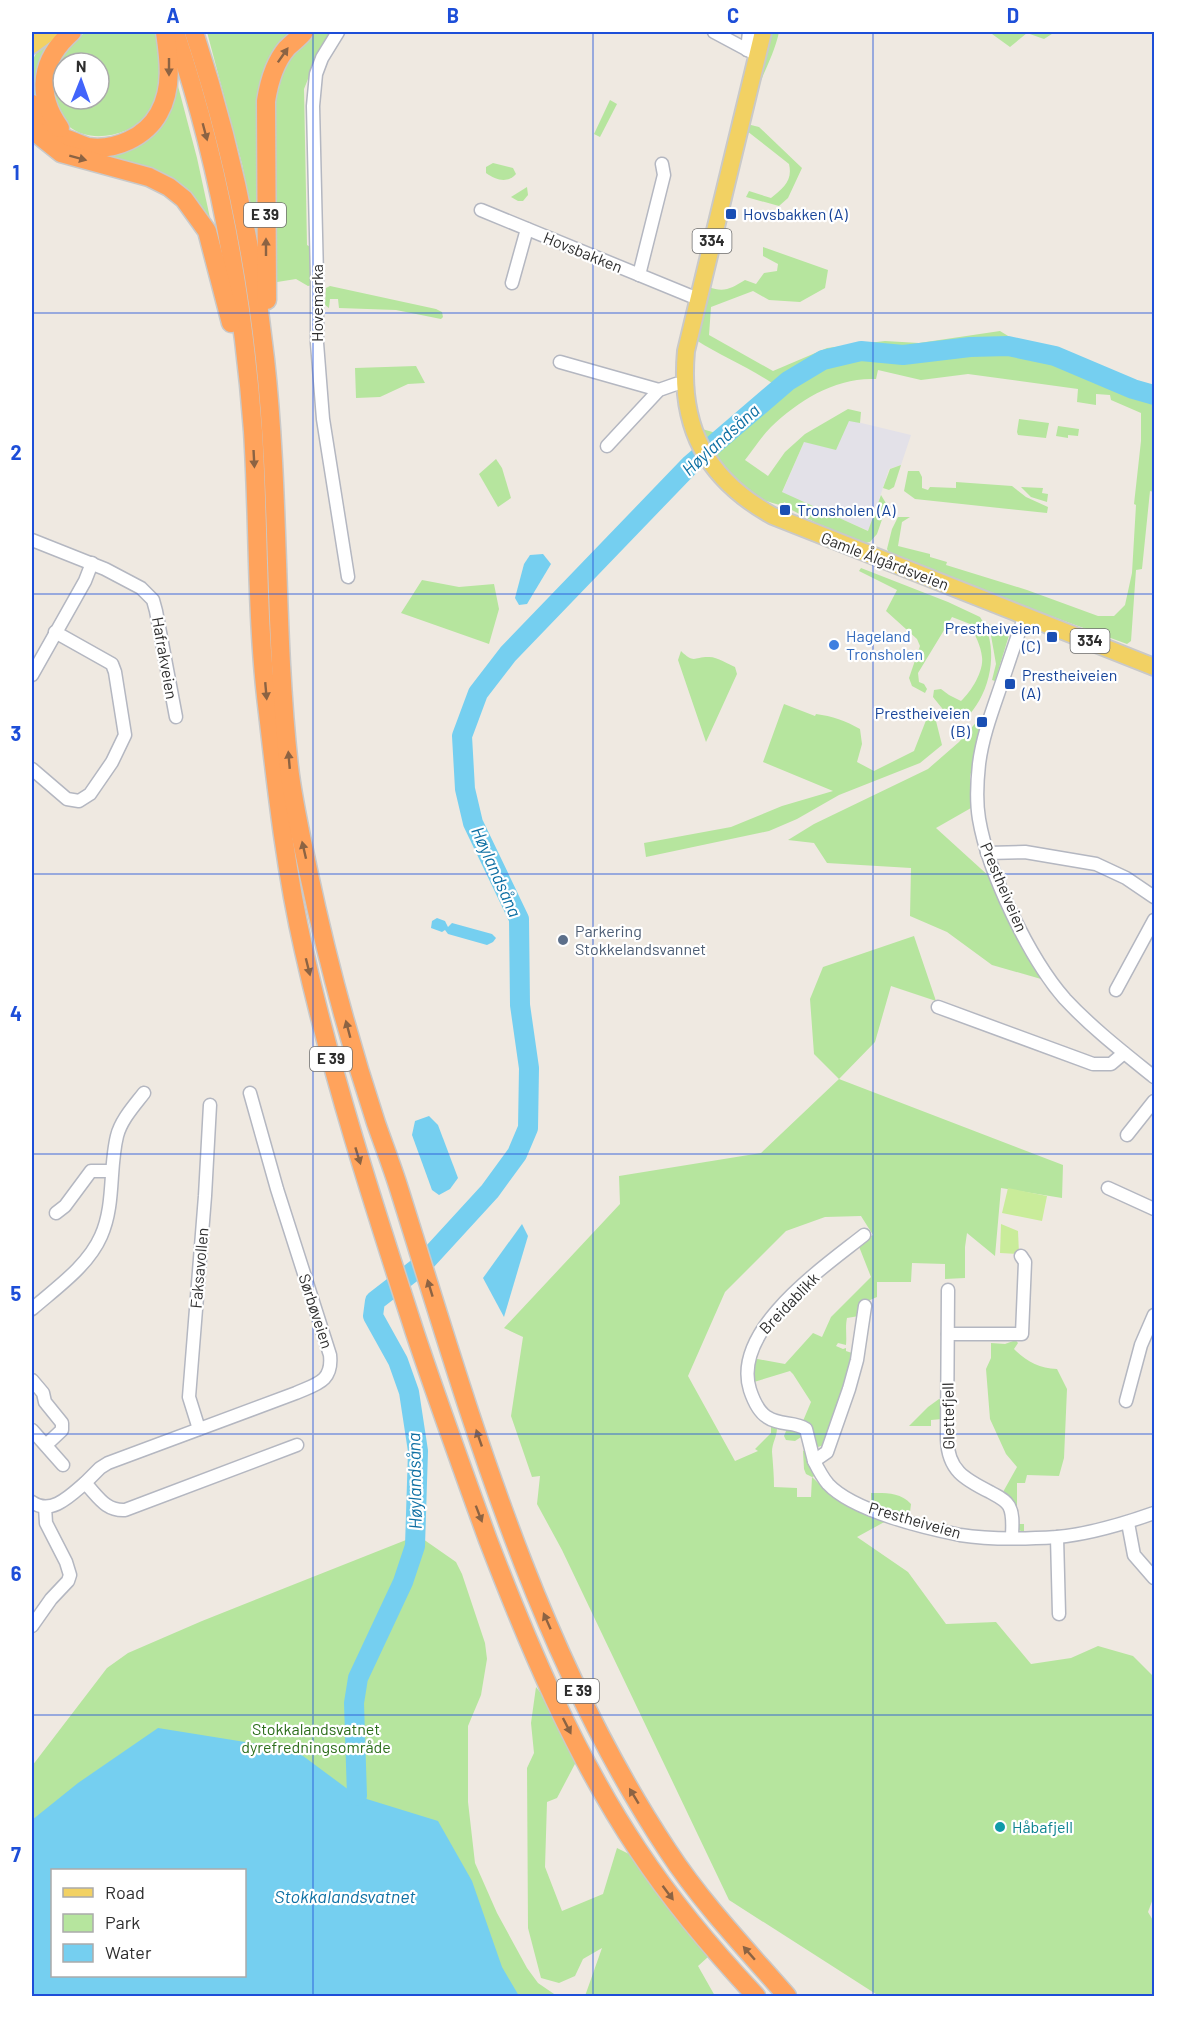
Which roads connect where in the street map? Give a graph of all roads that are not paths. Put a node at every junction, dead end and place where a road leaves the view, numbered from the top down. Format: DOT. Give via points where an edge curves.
graph roads {
  1 [pos="50,32"];
  2 [pos="72,32"];
  3 [pos="165,32"];
  4 [pos="175,32"];
  5 [pos="194,32"];
  6 [pos="338,32"];
  7 [pos="714,32"];
  8 [pos="749,32"];
  9 [pos="763,32"];
  10 [pos="304,33"];
  11 [pos="32,45"];
  12 [pos="752,52"];
  13 [pos="204,95"];
  14 [pos="32,104"];
  15 [pos="32,125"];
  16 [pos="68,139"];
  17 [pos="663,164"];
  18 [pos="481,210"];
  19 [pos="527,230"];
  20 [pos="639,275"];
  21 [pos="512,282"];
  22 [pos="698,299"];
  23 [pos="560,362"];
  24 [pos="685,383"];
  25 [pos="659,390"];
  26 [pos="250,400"];
  27 [pos="269,410"];
  28 [pos="607,446"];
  29 [pos="32,540"];
  30 [pos="92,563"];
  31 [pos="348,577"];
  32 [pos="1025,616"];
  33 [pos="55,632"];
  34 [pos="1155,667"];
  35 [pos="32,675"];
  36 [pos="176,717"];
  37 [pos="32,769"];
  38 [pos="987,853"];
  39 [pos="1155,897"];
  40 [pos="1155,920"];
  41 [pos="1116,990"];
  42 [pos="938,1007"];
  43 [pos="1124,1053"];
  44 [pos="1155,1077"];
  45 [pos="144,1093"];
  46 [pos="250,1093"];
  47 [pos="1155,1101"];
  48 [pos="210,1105"];
  49 [pos="1127,1135"];
  50 [pos="111,1171"];
  51 [pos="1108,1188"];
  52 [pos="1155,1209"];
  53 [pos="56,1214"];
  54 [pos="864,1235"];
  55 [pos="1021,1256"];
  56 [pos="948,1290"];
  57 [pos="865,1306"];
  58 [pos="32,1309"];
  59 [pos="1155,1315"];
  60 [pos="948,1334"];
  61 [pos="32,1380"];
  62 [pos="1126,1401"];
  63 [pos="199,1429"];
  64 [pos="32,1430"];
  65 [pos="46,1445"];
  66 [pos="297,1446"];
  67 [pos="814,1461"];
  68 [pos="63,1465"];
  69 [pos="85,1483"];
  70 [pos="32,1502"];
  71 [pos="45,1508"];
  72 [pos="1155,1513"];
  73 [pos="1128,1523"];
  74 [pos="1058,1537"];
  75 [pos="1012,1538"];
  76 [pos="1155,1578"];
  77 [pos="1059,1614"];
  78 [pos="32,1626"];
  79 [pos="756,1996"];
  80 [pos="787,1996"];
  1 -- 11 [label="main road"];
  2 -- 16 [label="highway" via="51,56 44,80 48,109"];
  3 -- 16 [label="highway, one-way" via="169,80 164,103 151,125 135,138 110,146 90,147"];
  4 -- 13 [label="highway, E 39"];
  5 -- 13 [label="highway, E 39"];
  6 -- 31 [label="street, Hovemarka" via="316,74 312,106 318,370"];
  7 -- 12 [label="street"];
  8 -- 12 [label="street"];
  9 -- 12 [label="main road, Gamle Ålgårdsveien / 334"];
  27 -- 10 [label="highway, E 39, one-way" via="273,358 266,286 266,101 276,66"];
  12 -- 22 [label="main road, Gamle Ålgårdsveien / 334"];
  13 -- 26 [label="highway, E 39, one-way"];
  13 -- 27 [label="highway, E 39" via="243,213 264,348"];
  14 -- 16 [label="highway" via="46,127"];
  15 -- 26 [label="highway, E 39, one-way" via="61,153 124,169 169,187 198,216 207,231"];
  17 -- 20 [label="street, Hovsbakken" via="664,175"];
  18 -- 19 [label="street, Hovsbakken"];
  19 -- 20 [label="street, Hovsbakken"];
  19 -- 21 [label="street, Hovsbakken"];
  20 -- 22 [label="street, Hovsbakken"];
  22 -- 24 [label="main road, Gamle Ålgårdsveien / 334" via="688,336"];
  23 -- 25 [label="street"];
  24 -- 25 [label="street"];
  24 -- 32 [label="main road, Gamle Ålgårdsveien / 334" via="689,416 705,456 736,492 773,516"];
  25 -- 28 [label="street"];
  26 -- 79 [label="highway, E 39, one-way" via="260,633 291,886 332,1061 374,1206 466,1481 515,1612 560,1711 612,1809 660,1882"];
  80 -- 27 [label="highway, E 39, one-way" via="724,1925 673,1859 603,1741 535,1594 447,1344 355,1055 297,818 285,720"];
  29 -- 30 [label="street, Hafrakveien"];
  30 -- 33 [label="street"];
  30 -- 36 [label="street, Hafrakveien" via="141,588 153,600"];
  32 -- 34 [label="main road, Gamle Ålgårdsveien / 334"];
  32 -- 38 [label="street, Prestheiveien" via="979,762 978,818"];
  33 -- 35 [label="street"];
  33 -- 37 [label="street" via="112,664 125,735 93,791 83,799 63,797"];
  38 -- 39 [label="street" via="1025,852 1096,864"];
  38 -- 43 [label="street, Prestheiveien" via="1046,974 1080,1014"];
  40 -- 41 [label="street"];
  42 -- 43 [label="street" via="1093,1064 1111,1064"];
  43 -- 44 [label="street, Prestheiveien"];
  45 -- 50 [label="street" via="121,1125"];
  46 -- 63 [label="street, Sørbøveien" via="331,1363 330,1372 323,1381"];
  47 -- 49 [label="street"];
  48 -- 63 [label="street, Faksavollen" via="189,1397"];
  50 -- 53 [label="street" via="90,1172"];
  50 -- 58 [label="street" via="106,1223 93,1251"];
  51 -- 52 [label="street"];
  54 -- 67 [label="street, Breidablikk" via="811,1277 769,1320 751,1348 748,1384 753,1398 765,1416 806,1429"];
  55 -- 60 [label="street" via="1025,1262 1023,1334"];
  56 -- 60 [label="street, Glettefjell"];
  57 -- 67 [label="street" via="849,1389 827,1452"];
  59 -- 62 [label="street" via="1140,1345"];
  60 -- 75 [label="street, Glettefjell" via="950,1460 967,1480 1009,1505"];
  61 -- 65 [label="street" via="62,1423 62,1430"];
  63 -- 69 [label="street, Sørbøveien" via="108,1463"];
  64 -- 65 [label="street"];
  65 -- 68 [label="street"];
  66 -- 69 [label="street" via="125,1510 107,1506"];
  67 -- 75 [label="street, Prestheiveien" via="830,1486 857,1504 880,1513 962,1535"];
  69 -- 71 [label="street, Sørbøveien" via="63,1502"];
  70 -- 71 [label="street"];
  71 -- 78 [label="street" via="46,1523 70,1575"];
  72 -- 73 [label="street, Prestheiveien"];
  73 -- 74 [label="street, Prestheiveien"];
  73 -- 76 [label="street" via="1134,1555"];
  74 -- 75 [label="street, Prestheiveien"];
  74 -- 77 [label="street"];
}
